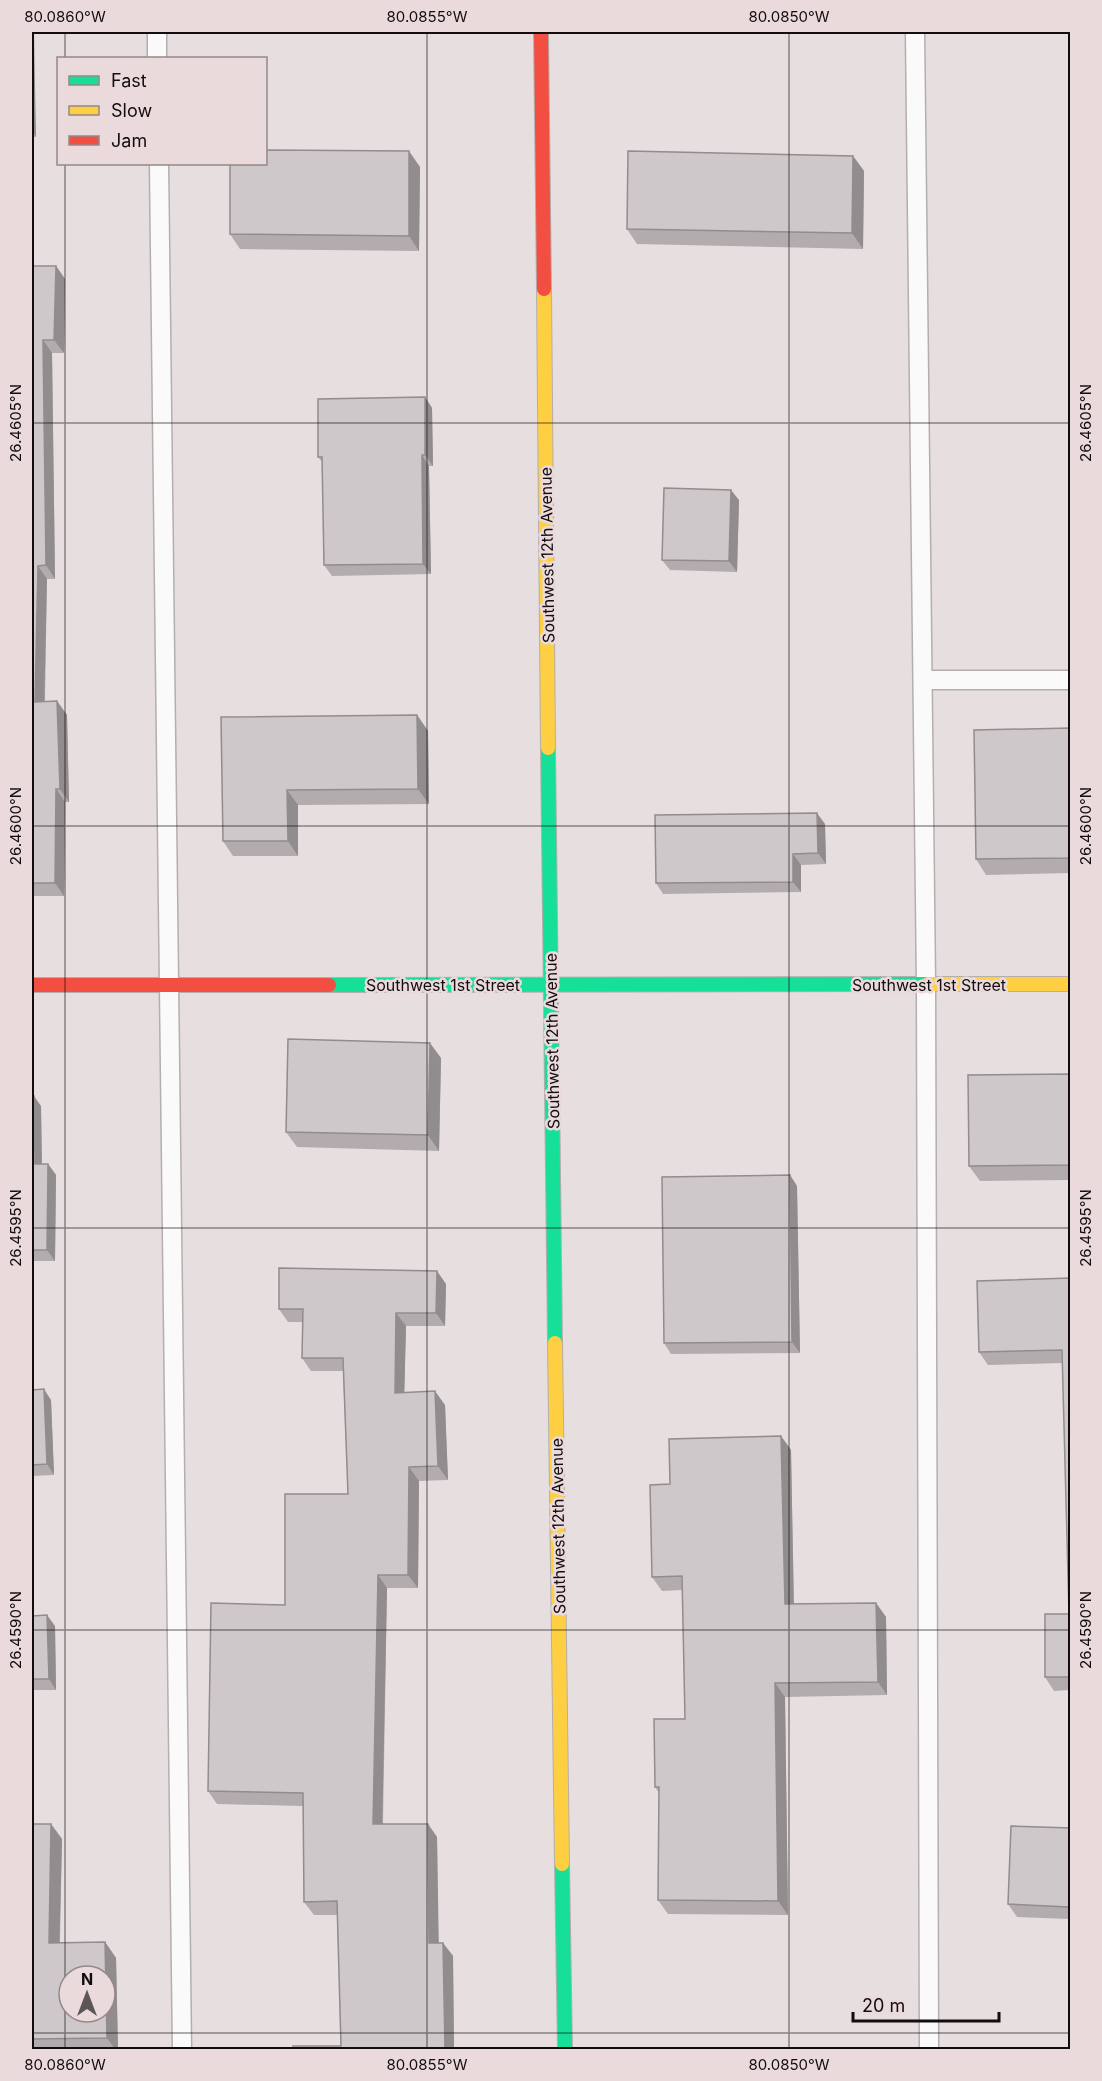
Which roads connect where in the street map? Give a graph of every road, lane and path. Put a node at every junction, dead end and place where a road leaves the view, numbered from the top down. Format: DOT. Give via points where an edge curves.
graph roads {
  1 [pos="157,32"];
  2 [pos="541,32"];
  3 [pos="915,32"];
  4 [pos="157,57"];
  5 [pos="159,165"];
  6 [pos="923,680"];
  7 [pos="1071,680"];
  8 [pos="1071,984"];
  9 [pos="32,985"];
  10 [pos="169,985"];
  11 [pos="551,985"];
  12 [pos="926,985"];
  13 [pos="182,2049"];
  14 [pos="565,2049"];
  15 [pos="929,2049"];
  1 -- 4 [label="lane"];
  2 -- 11 [label="street, Southwest 12th Avenue"];
  3 -- 6 [label="lane"];
  5 -- 10 [label="lane"];
  6 -- 7 [label="lane"];
  6 -- 12 [label="lane"];
  8 -- 12 [label="street, Southwest 1st Street"];
  9 -- 10 [label="street, Southwest 1st Street"];
  10 -- 11 [label="street, Southwest 1st Street"];
  10 -- 13 [label="lane"];
  11 -- 12 [label="street, Southwest 1st Street"];
  11 -- 14 [label="street, Southwest 12th Avenue"];
  12 -- 15 [label="lane"];
}
